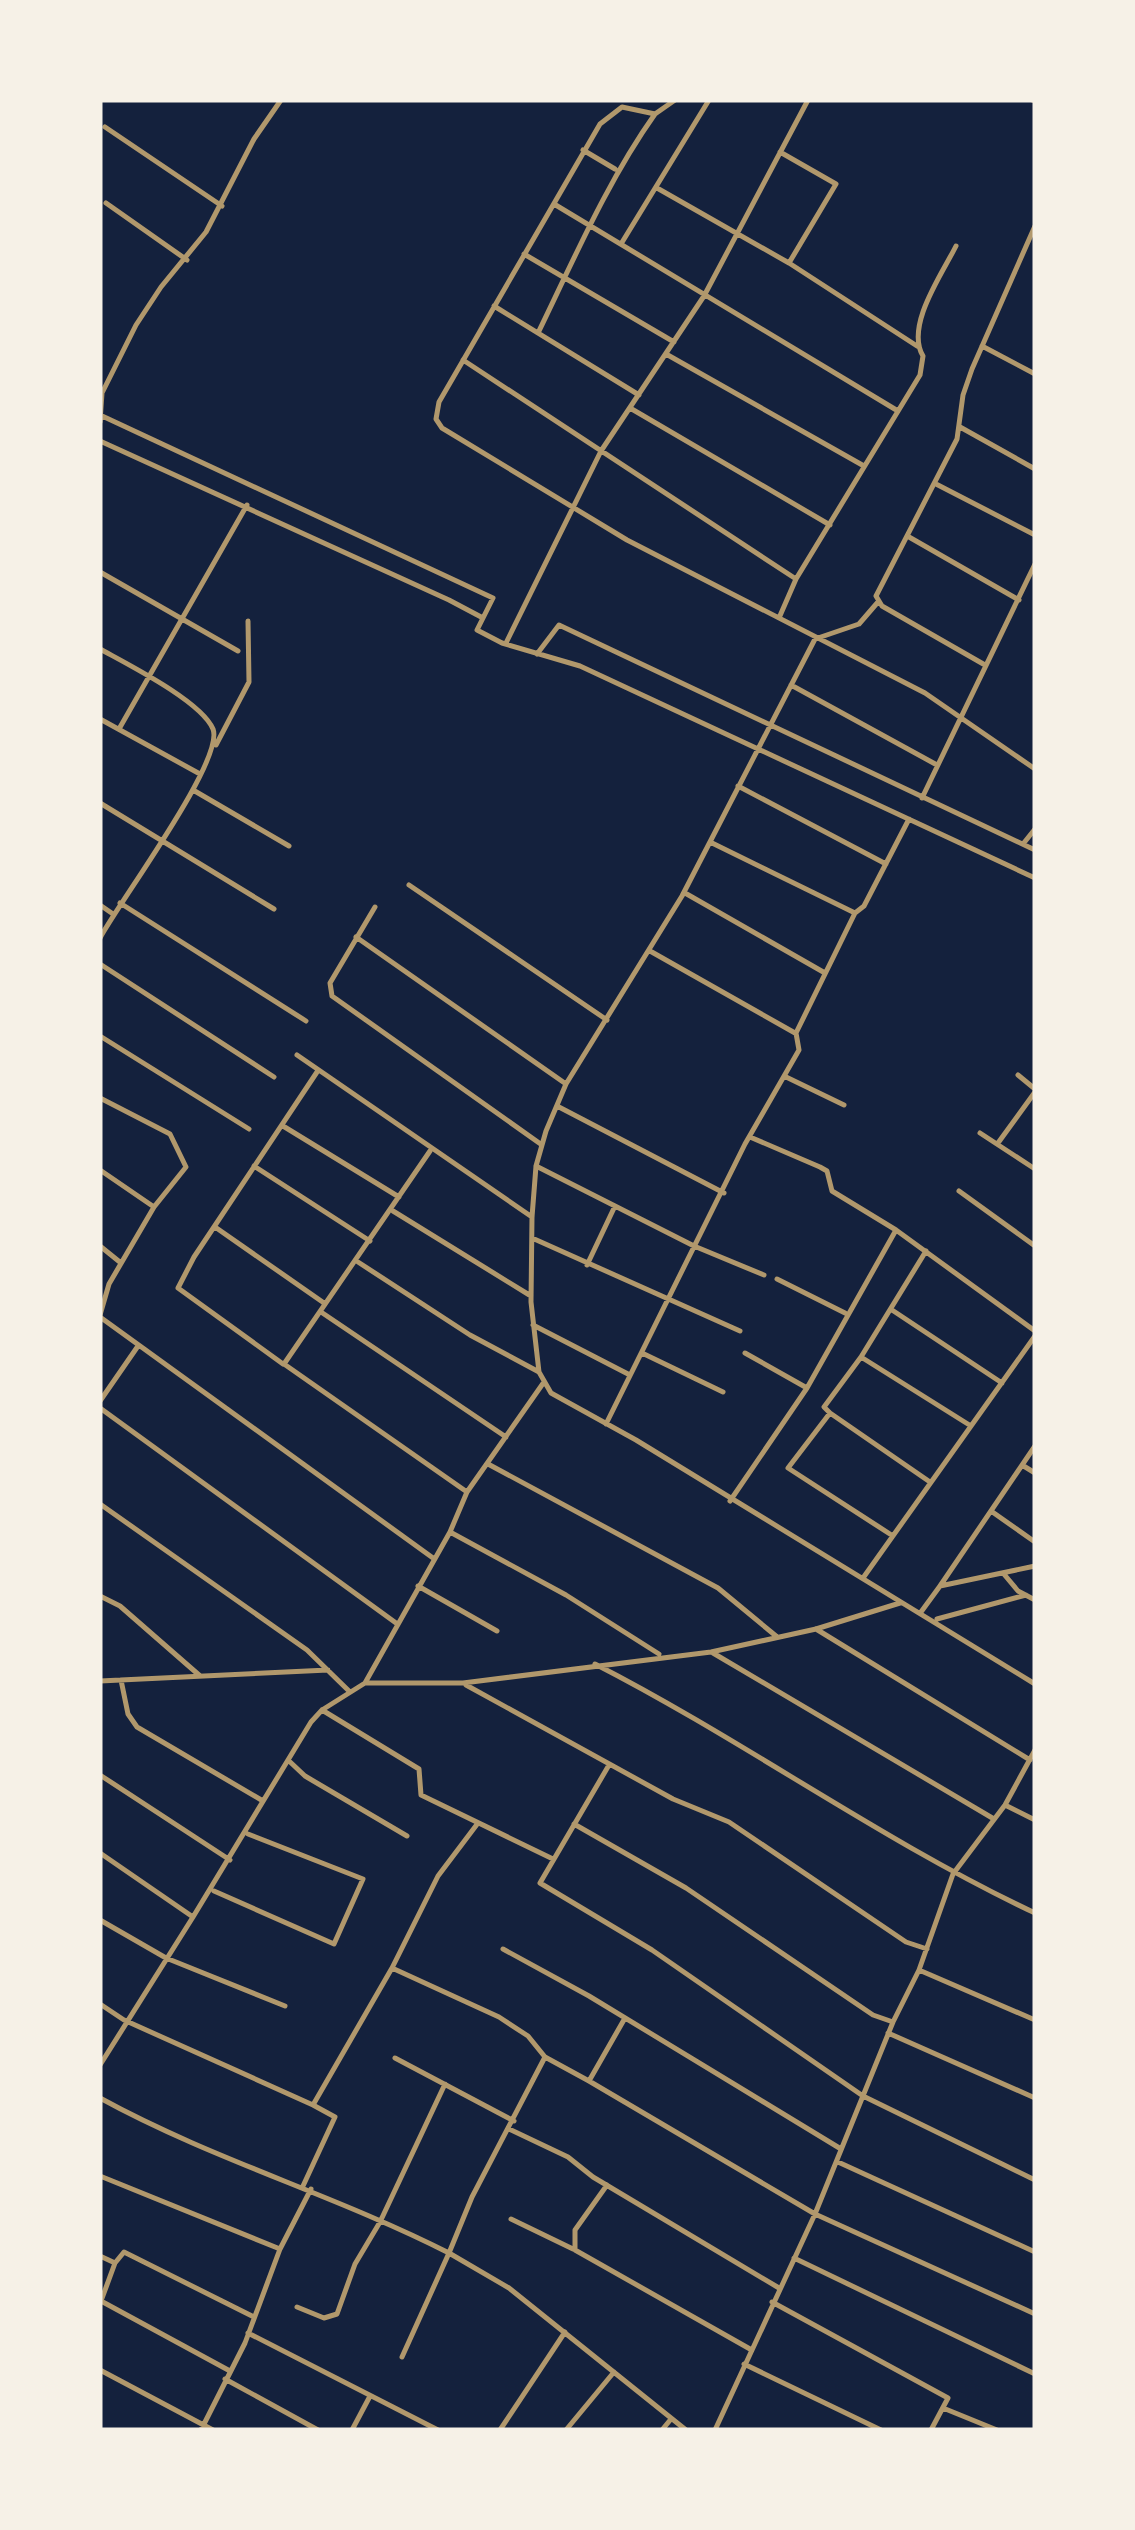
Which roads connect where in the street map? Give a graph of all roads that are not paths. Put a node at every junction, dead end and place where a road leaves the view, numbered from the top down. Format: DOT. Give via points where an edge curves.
graph roads {
  1 [pos="281,100"];
  2 [pos="675,100"];
  3 [pos="709,100"];
  4 [pos="808,100"];
  5 [pos="655,114"];
  6 [pos="104,127"];
  7 [pos="583,150"];
  8 [pos="780,152"];
  9 [pos="616,169"];
  10 [pos="657,188"];
  11 [pos="106,203"];
  12 [pos="554,204"];
  13 [pos="222,206"];
  14 [pos="1035,226"];
  15 [pos="593,227"];
  16 [pos="740,234"];
  17 [pos="621,244"];
  18 [pos="956,246"];
  19 [pos="524,254"];
  20 [pos="188,260"];
  21 [pos="788,263"];
  22 [pos="566,277"];
  23 [pos="704,296"];
  24 [pos="494,306"];
  25 [pos="538,333"];
  26 [pos="674,342"];
  27 [pos="917,346"];
  28 [pos="982,346"];
  29 [pos="666,354"];
  30 [pos="462,360"];
  31 [pos="1035,374"];
  32 [pos="101,394"];
  33 [pos="639,395"];
  34 [pos="630,408"];
  35 [pos="898,411"];
  36 [pos="101,418"];
  37 [pos="960,428"];
  38 [pos="100,440"];
  39 [pos="601,451"];
  40 [pos="865,467"];
  41 [pos="1035,468"];
  42 [pos="935,483"];
  43 [pos="572,504"];
  44 [pos="247,505"];
  45 [pos="830,525"];
  46 [pos="908,536"];
  47 [pos="1035,536"];
  48 [pos="1035,564"];
  49 [pos="100,572"];
  50 [pos="796,580"];
  51 [pos="1019,600"];
  52 [pos="878,602"];
  53 [pos="181,618"];
  54 [pos="483,618"];
  55 [pos="779,618"];
  56 [pos="248,620"];
  57 [pos="815,640"];
  58 [pos="506,644"];
  59 [pos="100,648"];
  60 [pos="238,651"];
  61 [pos="537,654"];
  62 [pos="986,665"];
  63 [pos="148,676"];
  64 [pos="790,685"];
  65 [pos="962,716"];
  66 [pos="100,720"];
  67 [pos="768,724"];
  68 [pos="119,729"];
  69 [pos="214,748"];
  70 [pos="756,748"];
  71 [pos="937,766"];
  72 [pos="1035,769"];
  73 [pos="200,774"];
  74 [pos="738,786"];
  75 [pos="193,790"];
  76 [pos="922,798"];
  77 [pos="100,803"];
  78 [pos="909,819"];
  79 [pos="1035,829"];
  80 [pos="161,841"];
  81 [pos="710,842"];
  82 [pos="1022,844"];
  83 [pos="289,846"];
  84 [pos="1035,850"];
  85 [pos="886,864"];
  86 [pos="1035,878"];
  87 [pos="409,885"];
  88 [pos="684,892"];
  89 [pos="120,903"];
  90 [pos="100,905"];
  91 [pos="375,907"];
  92 [pos="274,910"];
  93 [pos="855,913"];
  94 [pos="113,914"];
  95 [pos="356,937"];
  96 [pos="100,938"];
  97 [pos="650,951"];
  98 [pos="100,964"];
  99 [pos="825,974"];
  100 [pos="607,1020"];
  101 [pos="306,1021"];
  102 [pos="796,1034"];
  103 [pos="100,1036"];
  104 [pos="297,1055"];
  105 [pos="318,1072"];
  106 [pos="1018,1075"];
  107 [pos="784,1076"];
  108 [pos="274,1077"];
  109 [pos="566,1084"];
  110 [pos="1035,1090"];
  111 [pos="100,1098"];
  112 [pos="557,1106"];
  113 [pos="844,1106"];
  114 [pos="283,1126"];
  115 [pos="249,1130"];
  116 [pos="980,1133"];
  117 [pos="750,1138"];
  118 [pos="998,1143"];
  119 [pos="542,1146"];
  120 [pos="430,1151"];
  121 [pos="254,1166"];
  122 [pos="536,1166"];
  123 [pos="1035,1169"];
  124 [pos="100,1170"];
  125 [pos="959,1192"];
  126 [pos="724,1193"];
  127 [pos="399,1197"];
  128 [pos="615,1206"];
  129 [pos="154,1207"];
  130 [pos="393,1210"];
  131 [pos="532,1217"];
  132 [pos="215,1227"];
  133 [pos="896,1230"];
  134 [pos="532,1238"];
  135 [pos="370,1240"];
  136 [pos="100,1246"];
  137 [pos="694,1246"];
  138 [pos="1035,1246"];
  139 [pos="926,1251"];
  140 [pos="356,1262"];
  141 [pos="122,1264"];
  142 [pos="587,1265"];
  143 [pos="764,1276"];
  144 [pos="777,1280"];
  145 [pos="531,1296"];
  146 [pos="667,1299"];
  147 [pos="324,1304"];
  148 [pos="892,1310"];
  149 [pos="321,1312"];
  150 [pos="845,1313"];
  151 [pos="100,1316"];
  152 [pos="534,1325"];
  153 [pos="740,1331"];
  154 [pos="1035,1334"];
  155 [pos="138,1346"];
  156 [pos="642,1353"];
  157 [pos="746,1353"];
  158 [pos="861,1357"];
  159 [pos="284,1364"];
  160 [pos="539,1372"];
  161 [pos="628,1374"];
  162 [pos="544,1382"];
  163 [pos="1002,1383"];
  164 [pos="807,1388"];
  165 [pos="723,1392"];
  166 [pos="100,1400"];
  167 [pos="100,1408"];
  168 [pos="830,1414"];
  169 [pos="606,1424"];
  170 [pos="971,1426"];
  171 [pos="506,1437"];
  172 [pos="1035,1446"];
  173 [pos="488,1464"];
  174 [pos="1022,1464"];
  175 [pos="1035,1472"];
  176 [pos="930,1482"];
  177 [pos="468,1492"];
  178 [pos="730,1501"];
  179 [pos="100,1504"];
  180 [pos="991,1511"];
  181 [pos="450,1532"];
  182 [pos="894,1536"];
  183 [pos="1035,1542"];
  184 [pos="434,1558"];
  185 [pos="1035,1566"];
  186 [pos="1003,1573"];
  187 [pos="863,1578"];
  188 [pos="418,1586"];
  189 [pos="940,1586"];
  190 [pos="1026,1595"];
  191 [pos="100,1596"];
  192 [pos="1035,1600"];
  193 [pos="900,1602"];
  194 [pos="921,1612"];
  195 [pos="934,1620"];
  196 [pos="396,1623"];
  197 [pos="816,1629"];
  198 [pos="497,1630"];
  199 [pos="776,1636"];
  200 [pos="711,1652"];
  201 [pos="661,1655"];
  202 [pos="595,1664"];
  203 [pos="328,1670"];
  204 [pos="201,1677"];
  205 [pos="121,1680"];
  206 [pos="100,1681"];
  207 [pos="463,1683"];
  208 [pos="366,1684"];
  209 [pos="1035,1684"];
  210 [pos="350,1692"];
  211 [pos="322,1710"];
  212 [pos="1035,1750"];
  213 [pos="288,1760"];
  214 [pos="1030,1760"];
  215 [pos="610,1764"];
  216 [pos="100,1775"];
  217 [pos="263,1801"];
  218 [pos="1006,1804"];
  219 [pos="994,1820"];
  220 [pos="1035,1820"];
  221 [pos="478,1823"];
  222 [pos="574,1824"];
  223 [pos="248,1834"];
  224 [pos="407,1836"];
  225 [pos="100,1853"];
  226 [pos="554,1859"];
  227 [pos="230,1860"];
  228 [pos="954,1874"];
  229 [pos="212,1890"];
  230 [pos="1035,1913"];
  231 [pos="194,1917"];
  232 [pos="100,1920"];
  233 [pos="502,1949"];
  234 [pos="927,1949"];
  235 [pos="166,1958"];
  236 [pos="392,1968"];
  237 [pos="919,1970"];
  238 [pos="100,2004"];
  239 [pos="285,2006"];
  240 [pos="625,2018"];
  241 [pos="124,2020"];
  242 [pos="1035,2020"];
  243 [pos="893,2022"];
  244 [pos="888,2033"];
  245 [pos="546,2057"];
  246 [pos="395,2058"];
  247 [pos="100,2065"];
  248 [pos="589,2081"];
  249 [pos="445,2084"];
  250 [pos="863,2096"];
  251 [pos="100,2098"];
  252 [pos="1035,2098"];
  253 [pos="313,2105"];
  254 [pos="514,2121"];
  255 [pos="509,2129"];
  256 [pos="841,2150"];
  257 [pos="836,2161"];
  258 [pos="100,2176"];
  259 [pos="1035,2180"];
  260 [pos="607,2185"];
  261 [pos="303,2186"];
  262 [pos="312,2189"];
  263 [pos="815,2214"];
  264 [pos="511,2219"];
  265 [pos="380,2222"];
  266 [pos="280,2249"];
  267 [pos="576,2250"];
  268 [pos="1035,2252"];
  269 [pos="448,2253"];
  270 [pos="100,2256"];
  271 [pos="794,2258"];
  272 [pos="114,2263"];
  273 [pos="779,2288"];
  274 [pos="772,2302"];
  275 [pos="297,2307"];
  276 [pos="1035,2314"];
  277 [pos="254,2317"];
  278 [pos="565,2332"];
  279 [pos="248,2333"];
  280 [pos="750,2349"];
  281 [pos="402,2357"];
  282 [pos="743,2364"];
  283 [pos="100,2370"];
  284 [pos="230,2372"];
  285 [pos="614,2372"];
  286 [pos="1035,2374"];
  287 [pos="226,2379"];
  288 [pos="369,2398"];
  289 [pos="943,2408"];
  290 [pos="672,2419"];
  291 [pos="202,2427"];
  292 [pos="214,2430"];
  293 [pos="318,2430"];
  294 [pos="352,2430"];
  295 [pos="438,2430"];
  296 [pos="500,2430"];
  297 [pos="566,2430"];
  298 [pos="662,2430"];
  299 [pos="686,2430"];
  300 [pos="714,2430"];
  301 [pos="880,2430"];
  302 [pos="931,2430"];
  303 [pos="998,2430"];
  1 -- 13 [label="street"];
  2 -- 5 [label="street"];
  3 -- 10 [label="street"];
  4 -- 8 [label="street"];
  5 -- 7 [label="street" via="622,107 611,112"];
  5 -- 9 [label="street"];
  6 -- 13 [label="street"];
  7 -- 9 [label="street"];
  7 -- 12 [label="street"];
  8 -- 16 [label="street"];
  8 -- 21 [label="street" via="836,184"];
  9 -- 15 [label="street"];
  10 -- 16 [label="street"];
  10 -- 17 [label="street"];
  11 -- 20 [label="street"];
  12 -- 15 [label="street"];
  12 -- 19 [label="street"];
  13 -- 20 [label="street"];
  14 -- 28 [label="street"];
  15 -- 17 [label="street"];
  15 -- 22 [label="street"];
  16 -- 21 [label="street"];
  16 -- 23 [label="street"];
  17 -- 23 [label="street"];
  18 -- 27 [label="street" via="919,326"];
  19 -- 22 [label="street"];
  19 -- 24 [label="street"];
  20 -- 32 [label="street" via="160,287"];
  21 -- 27 [label="street"];
  22 -- 25 [label="street"];
  22 -- 26 [label="street"];
  23 -- 26 [label="street"];
  23 -- 35 [label="street"];
  24 -- 25 [label="street"];
  24 -- 30 [label="street"];
  25 -- 33 [label="street"];
  26 -- 29 [label="street"];
  27 -- 35 [label="street" via="923,364"];
  28 -- 31 [label="street"];
  28 -- 37 [label="street" via="963,395"];
  29 -- 33 [label="street"];
  29 -- 40 [label="street"];
  30 -- 39 [label="street"];
  30 -- 43 [label="street" via="435,411 442,428"];
  32 -- 36 [label="street"];
  33 -- 34 [label="street"];
  34 -- 39 [label="street"];
  34 -- 45 [label="street"];
  35 -- 40 [label="street"];
  36 -- 54 [label="street" via="492,598"];
  37 -- 41 [label="street"];
  37 -- 42 [label="street"];
  38 -- 44 [label="street"];
  39 -- 43 [label="street"];
  39 -- 50 [label="street"];
  40 -- 45 [label="street"];
  42 -- 46 [label="street"];
  42 -- 47 [label="street"];
  43 -- 55 [label="street" via="627,540"];
  43 -- 58 [label="street"];
  44 -- 53 [label="street"];
  44 -- 54 [label="street"];
  45 -- 50 [label="street"];
  46 -- 51 [label="street"];
  46 -- 52 [label="street" via="878,588"];
  48 -- 51 [label="street"];
  49 -- 53 [label="street"];
  50 -- 55 [label="street"];
  51 -- 62 [label="street"];
  52 -- 57 [label="street" via="859,624"];
  52 -- 62 [label="street"];
  53 -- 60 [label="street"];
  53 -- 63 [label="street"];
  54 -- 58 [label="street" via="477,630"];
  55 -- 57 [label="street"];
  56 -- 69 [label="street" via="250,682"];
  57 -- 64 [label="street"];
  57 -- 65 [label="street"];
  58 -- 61 [label="street"];
  59 -- 63 [label="street"];
  61 -- 67 [label="street" via="560,625"];
  61 -- 70 [label="street" via="580,666"];
  62 -- 65 [label="street"];
  63 -- 68 [label="street"];
  63 -- 69 [label="street" via="204,716"];
  64 -- 67 [label="street"];
  64 -- 71 [label="street"];
  65 -- 71 [label="street"];
  65 -- 72 [label="street"];
  66 -- 68 [label="street"];
  67 -- 70 [label="street"];
  67 -- 76 [label="street"];
  68 -- 73 [label="street"];
  69 -- 73 [label="street"];
  70 -- 74 [label="street"];
  70 -- 78 [label="street"];
  71 -- 76 [label="street"];
  73 -- 75 [label="street"];
  74 -- 81 [label="street"];
  74 -- 85 [label="street"];
  75 -- 80 [label="street"];
  75 -- 83 [label="street"];
  76 -- 82 [label="street"];
  77 -- 80 [label="street"];
  78 -- 85 [label="street"];
  78 -- 86 [label="street"];
  79 -- 82 [label="street"];
  80 -- 89 [label="street"];
  80 -- 92 [label="street"];
  81 -- 88 [label="street"];
  81 -- 93 [label="street"];
  82 -- 84 [label="street"];
  85 -- 93 [label="street"];
  87 -- 100 [label="street"];
  88 -- 97 [label="street"];
  88 -- 99 [label="street"];
  89 -- 94 [label="street"];
  89 -- 101 [label="street"];
  90 -- 94 [label="street"];
  91 -- 95 [label="street"];
  93 -- 99 [label="street"];
  94 -- 96 [label="street"];
  95 -- 109 [label="street"];
  95 -- 119 [label="street" via="330,983 332,996"];
  97 -- 100 [label="street"];
  97 -- 102 [label="street"];
  98 -- 108 [label="street"];
  99 -- 102 [label="street"];
  100 -- 109 [label="street"];
  102 -- 107 [label="street" via="799,1050"];
  103 -- 115 [label="street"];
  104 -- 105 [label="street"];
  105 -- 114 [label="street"];
  105 -- 120 [label="street"];
  106 -- 110 [label="street"];
  107 -- 113 [label="street"];
  107 -- 117 [label="street"];
  109 -- 112 [label="street"];
  110 -- 118 [label="street"];
  111 -- 129 [label="street" via="170,1134 186,1167"];
  112 -- 119 [label="street"];
  112 -- 126 [label="street"];
  114 -- 121 [label="street"];
  114 -- 127 [label="street"];
  116 -- 118 [label="street"];
  117 -- 126 [label="street"];
  117 -- 133 [label="street" via="826,1171 832,1191"];
  118 -- 123 [label="street"];
  119 -- 122 [label="street"];
  120 -- 127 [label="street"];
  120 -- 131 [label="street"];
  121 -- 132 [label="street"];
  121 -- 135 [label="street"];
  122 -- 128 [label="street"];
  122 -- 131 [label="street"];
  124 -- 129 [label="street"];
  125 -- 138 [label="street"];
  126 -- 137 [label="street"];
  127 -- 130 [label="street"];
  128 -- 137 [label="street"];
  128 -- 142 [label="street"];
  129 -- 141 [label="street"];
  130 -- 135 [label="street"];
  130 -- 145 [label="street"];
  131 -- 134 [label="street"];
  132 -- 147 [label="street"];
  132 -- 159 [label="street" via="178,1288"];
  133 -- 139 [label="street"];
  133 -- 150 [label="street"];
  134 -- 142 [label="street"];
  134 -- 145 [label="street"];
  135 -- 140 [label="street"];
  136 -- 141 [label="street"];
  137 -- 143 [label="street"];
  137 -- 146 [label="street"];
  139 -- 148 [label="street"];
  139 -- 154 [label="street"];
  140 -- 147 [label="street"];
  140 -- 160 [label="street"];
  141 -- 151 [label="street" via="108,1284"];
  142 -- 146 [label="street"];
  144 -- 150 [label="street"];
  145 -- 152 [label="street"];
  146 -- 153 [label="street"];
  146 -- 156 [label="street"];
  147 -- 149 [label="street"];
  148 -- 158 [label="street"];
  148 -- 163 [label="street"];
  149 -- 159 [label="street"];
  149 -- 171 [label="street"];
  150 -- 164 [label="street"];
  151 -- 155 [label="street"];
  152 -- 160 [label="street"];
  152 -- 161 [label="street"];
  154 -- 163 [label="street"];
  155 -- 166 [label="street"];
  155 -- 184 [label="street"];
  156 -- 161 [label="street"];
  156 -- 165 [label="street"];
  157 -- 164 [label="street"];
  158 -- 168 [label="street" via="824,1407"];
  158 -- 170 [label="street"];
  159 -- 177 [label="street"];
  160 -- 162 [label="street"];
  161 -- 169 [label="street"];
  162 -- 169 [label="street" via="551,1393"];
  162 -- 171 [label="street"];
  163 -- 170 [label="street"];
  164 -- 178 [label="street"];
  167 -- 196 [label="street"];
  168 -- 176 [label="street"];
  168 -- 182 [label="street" via="788,1468"];
  169 -- 178 [label="street"];
  170 -- 176 [label="street"];
  171 -- 173 [label="street"];
  172 -- 174 [label="street"];
  173 -- 177 [label="street"];
  173 -- 199 [label="street" via="718,1588"];
  174 -- 175 [label="street"];
  174 -- 180 [label="street"];
  176 -- 182 [label="street"];
  177 -- 181 [label="street"];
  178 -- 187 [label="street"];
  179 -- 203 [label="street"];
  180 -- 183 [label="street"];
  180 -- 189 [label="street"];
  181 -- 184 [label="street"];
  181 -- 201 [label="street"];
  182 -- 187 [label="street"];
  184 -- 188 [label="street"];
  185 -- 186 [label="street"];
  186 -- 189 [label="street"];
  186 -- 190 [label="street"];
  187 -- 193 [label="street"];
  188 -- 196 [label="street"];
  188 -- 198 [label="street"];
  189 -- 194 [label="street"];
  190 -- 192 [label="street"];
  190 -- 195 [label="street"];
  191 -- 204 [label="street"];
  193 -- 194 [label="street"];
  193 -- 197 [label="street"];
  194 -- 195 [label="street"];
  195 -- 209 [label="street"];
  196 -- 208 [label="street"];
  197 -- 199 [label="street"];
  197 -- 214 [label="street"];
  199 -- 200 [label="street"];
  200 -- 201 [label="street"];
  200 -- 219 [label="street"];
  201 -- 202 [label="street"];
  202 -- 207 [label="street"];
  202 -- 228 [label="street" via="692,1713"];
  203 -- 204 [label="street"];
  203 -- 210 [label="street"];
  204 -- 205 [label="street"];
  205 -- 206 [label="street"];
  205 -- 217 [label="street" via="137,1726"];
  207 -- 208 [label="street"];
  207 -- 215 [label="street"];
  208 -- 210 [label="street"];
  210 -- 211 [label="street"];
  211 -- 213 [label="street"];
  211 -- 221 [label="street" via="419,1769 421,1795"];
  212 -- 214 [label="street"];
  213 -- 217 [label="street"];
  213 -- 224 [label="street"];
  214 -- 218 [label="street"];
  215 -- 222 [label="street"];
  215 -- 234 [label="street" via="729,1822 906,1942"];
  216 -- 227 [label="street"];
  217 -- 223 [label="street"];
  218 -- 219 [label="street"];
  218 -- 220 [label="street"];
  219 -- 228 [label="street"];
  221 -- 226 [label="street"];
  221 -- 236 [label="street" via="438,1876"];
  222 -- 226 [label="street"];
  222 -- 243 [label="street"];
  223 -- 227 [label="street"];
  223 -- 229 [label="street" via="363,1879 334,1944"];
  225 -- 231 [label="street"];
  226 -- 250 [label="street" via="540,1883 652,1950"];
  227 -- 229 [label="street"];
  228 -- 230 [label="street"];
  228 -- 234 [label="street"];
  229 -- 231 [label="street"];
  231 -- 235 [label="street"];
  232 -- 235 [label="street"];
  233 -- 240 [label="street"];
  234 -- 237 [label="street"];
  235 -- 239 [label="street"];
  235 -- 241 [label="street"];
  236 -- 245 [label="street" via="499,2017"];
  236 -- 253 [label="street"];
  237 -- 242 [label="street"];
  237 -- 243 [label="street"];
  238 -- 241 [label="street"];
  240 -- 248 [label="street"];
  240 -- 256 [label="street"];
  241 -- 247 [label="street"];
  241 -- 253 [label="street"];
  243 -- 244 [label="street"];
  244 -- 250 [label="street"];
  244 -- 252 [label="street"];
  245 -- 248 [label="street"];
  245 -- 254 [label="street"];
  246 -- 249 [label="street"];
  248 -- 263 [label="street"];
  249 -- 254 [label="street"];
  249 -- 265 [label="street"];
  250 -- 256 [label="street"];
  250 -- 259 [label="street"];
  251 -- 261 [label="street"];
  253 -- 261 [label="street" via="336,2117"];
  254 -- 255 [label="street"];
  255 -- 260 [label="street"];
  255 -- 269 [label="street"];
  256 -- 257 [label="street"];
  257 -- 263 [label="street"];
  257 -- 268 [label="street"];
  258 -- 266 [label="street"];
  260 -- 267 [label="street" via="575,2230"];
  260 -- 273 [label="street"];
  261 -- 262 [label="street"];
  262 -- 265 [label="street"];
  262 -- 266 [label="street"];
  263 -- 271 [label="street"];
  263 -- 276 [label="street"];
  264 -- 267 [label="street"];
  265 -- 269 [label="street"];
  265 -- 275 [label="street" via="337,2314 324,2318"];
  266 -- 277 [label="street"];
  267 -- 280 [label="street"];
  269 -- 278 [label="street" via="509,2288"];
  269 -- 281 [label="street"];
  270 -- 272 [label="street"];
  271 -- 273 [label="street"];
  271 -- 286 [label="street"];
  272 -- 277 [label="street" via="124,2252"];
  272 -- 284 [label="street" via="101,2301"];
  273 -- 274 [label="street"];
  274 -- 280 [label="street"];
  274 -- 289 [label="street" via="930,2384 948,2398"];
  277 -- 279 [label="street"];
  278 -- 285 [label="street"];
  278 -- 296 [label="street"];
  279 -- 284 [label="street"];
  279 -- 288 [label="street"];
  280 -- 282 [label="street"];
  282 -- 300 [label="street"];
  282 -- 301 [label="street"];
  283 -- 291 [label="street"];
  284 -- 287 [label="street"];
  285 -- 290 [label="street"];
  285 -- 297 [label="street"];
  287 -- 291 [label="street"];
  287 -- 293 [label="street"];
  288 -- 294 [label="street"];
  288 -- 295 [label="street"];
  289 -- 302 [label="street"];
  289 -- 303 [label="street"];
  290 -- 298 [label="street"];
  290 -- 299 [label="street"];
  291 -- 292 [label="street"];
}
